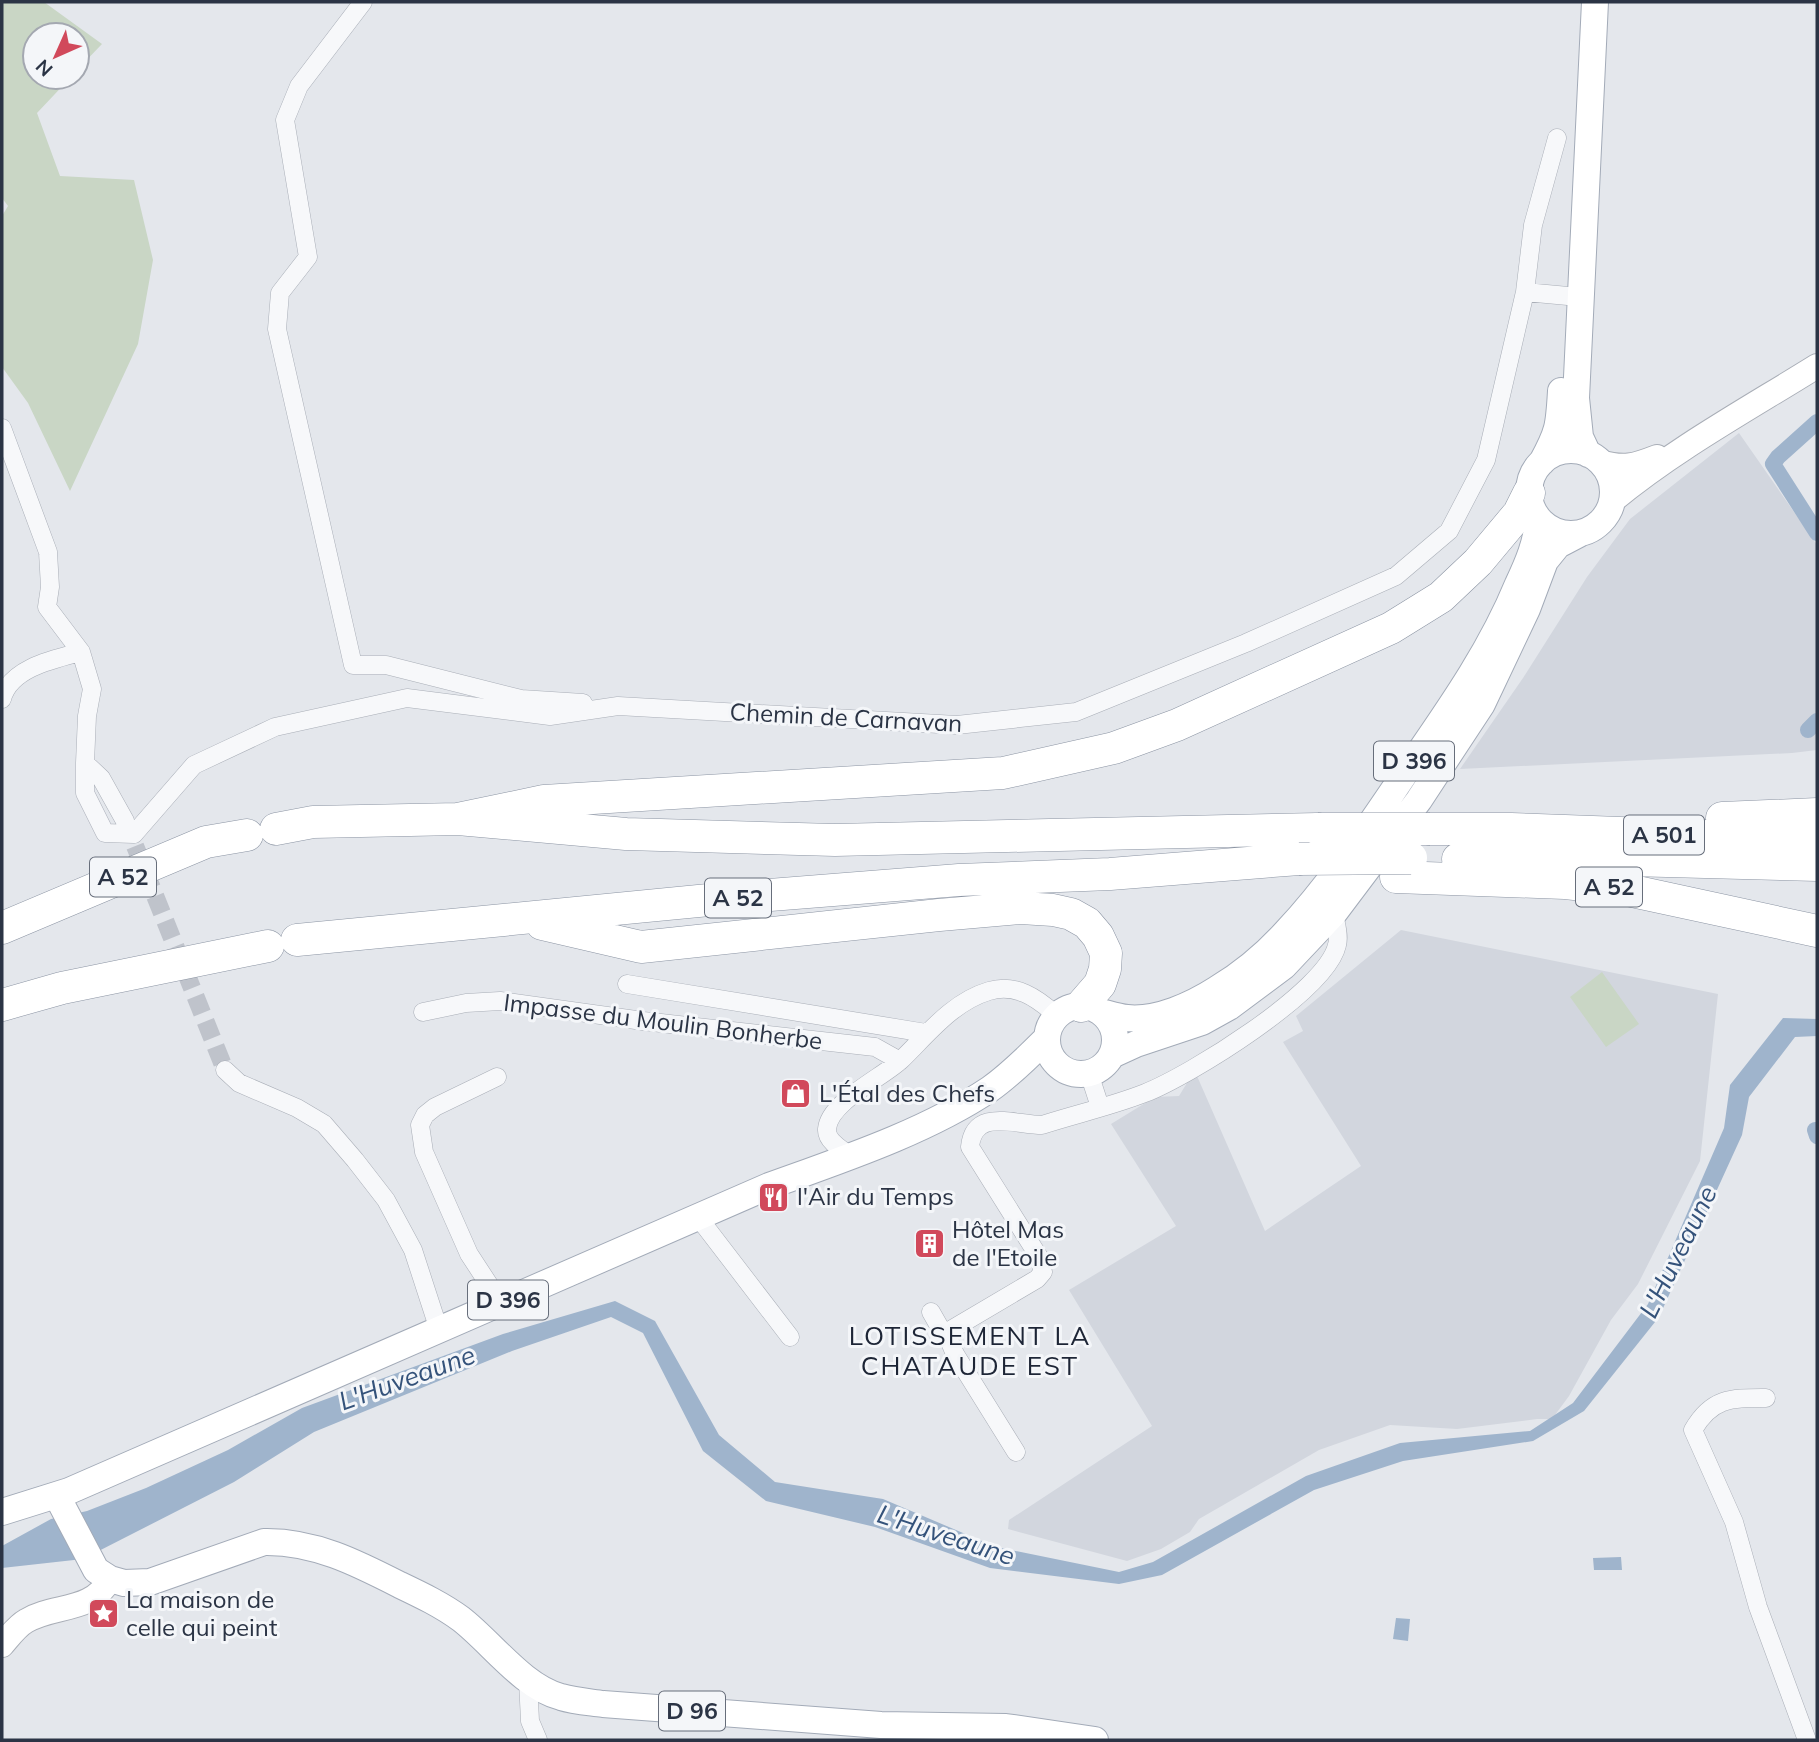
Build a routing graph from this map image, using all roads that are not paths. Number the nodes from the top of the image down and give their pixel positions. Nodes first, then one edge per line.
1 (363, 2) edge
2 (1595, 2) edge
3 (1557, 138) dead end
4 (1589, 149) junction
5 (1525, 292) junction
6 (1569, 296) junction
7 (1817, 366) edge
8 (2, 428) edge
9 (1696, 440) junction
10 (1594, 458) junction
11 (1542, 461) junction
12 (1612, 501) junction
13 (1533, 506) junction
14 (1579, 534) junction
15 (81, 653) junction
16 (2, 699) edge
17 (618, 705) junction
18 (85, 763) junction
19 (1817, 814) edge
20 (458, 819) junction
21 (125, 821) tunnel mouth
22 (1511, 829) junction
23 (1817, 840) edge
24 (1817, 865) edge
25 (1403, 868) junction
26 (1110, 874) joint
27 (1334, 913) junction
28 (517, 918) junction
29 (2, 928) edge
30 (1817, 931) edge
31 (627, 984) dead end
32 (2, 1006) edge
33 (423, 1012) dead end
34 (1071, 1018) junction
35 (926, 1033) junction
36 (1112, 1055) junction
37 (900, 1061) junction
38 (1060, 1069) junction
39 (225, 1070) tunnel mouth
40 (1089, 1073) junction
41 (497, 1077) dead end
42 (991, 1088) junction
43 (1100, 1107) junction
44 (843, 1159) junction
45 (698, 1217) junction
46 (501, 1303) junction
47 (931, 1312) dead end
48 (439, 1330) junction
49 (947, 1335) junction
50 (790, 1338) dead end
51 (1766, 1398) dead end
52 (1016, 1452) dead end
53 (61, 1502) junction
54 (2, 1512) edge
55 (103, 1574) junction
56 (2, 1645) edge
57 (528, 1680) junction
58 (534, 1733) edge
59 (1095, 1740) edge
60 (1807, 1740) edge

1 - 17 street
2 - 4 main road
3 - 5 street, Chemin de Carnavan
4 - 6 main road
4 - 10 main road
5 - 6 street
5 - 17 street, Chemin de Carnavan
6 - 11 main road
7 - 9 main road
8 - 15 street
9 - 10 main road
9 - 12 main road
10 - 11 main road
10 - 12 main road
11 - 13 main road
12 - 14 main road
13 - 14 main road
13 - 20 highway
13 - 34 main road, D 396
14 - 27 main road, D 396
15 - 16 street
15 - 18 street
17 - 18 street, Chemin de Carnavan
18 - 21 street
19 - 22 highway, A 52
20 - 22 highway, A 52, bridge
20 - 29 highway, A 52
22 - 23 highway, A 501
24 - 25 highway, A 501
25 - 26 highway, A 501, bridge
25 - 30 highway, A 52
26 - 28 highway, A 52
27 - 36 main road, D 396
27 - 43 street
28 - 32 highway, A 52
28 - 34 highway
31 - 35 street
33 - 37 street, Impasse du Moulin Bonherbe
34 - 35 street
34 - 36 main road
34 - 38 main road
34 - 42 main road, D 396
35 - 37 street
36 - 40 main road
37 - 44 street
38 - 40 main road
38 - 42 main road, D 396
39 - 48 street
40 - 43 street
41 - 46 street
42 - 44 main road, D 396
43 - 49 street
44 - 45 main road, D 396
45 - 46 main road, D 396
45 - 50 street
46 - 48 main road, D 396
47 - 49 street
48 - 53 main road, D 396
49 - 52 street
51 - 60 street
53 - 54 main road
53 - 55 main road
55 - 56 main road
55 - 57 main road, D 96
57 - 58 street
57 - 59 main road, D 96

